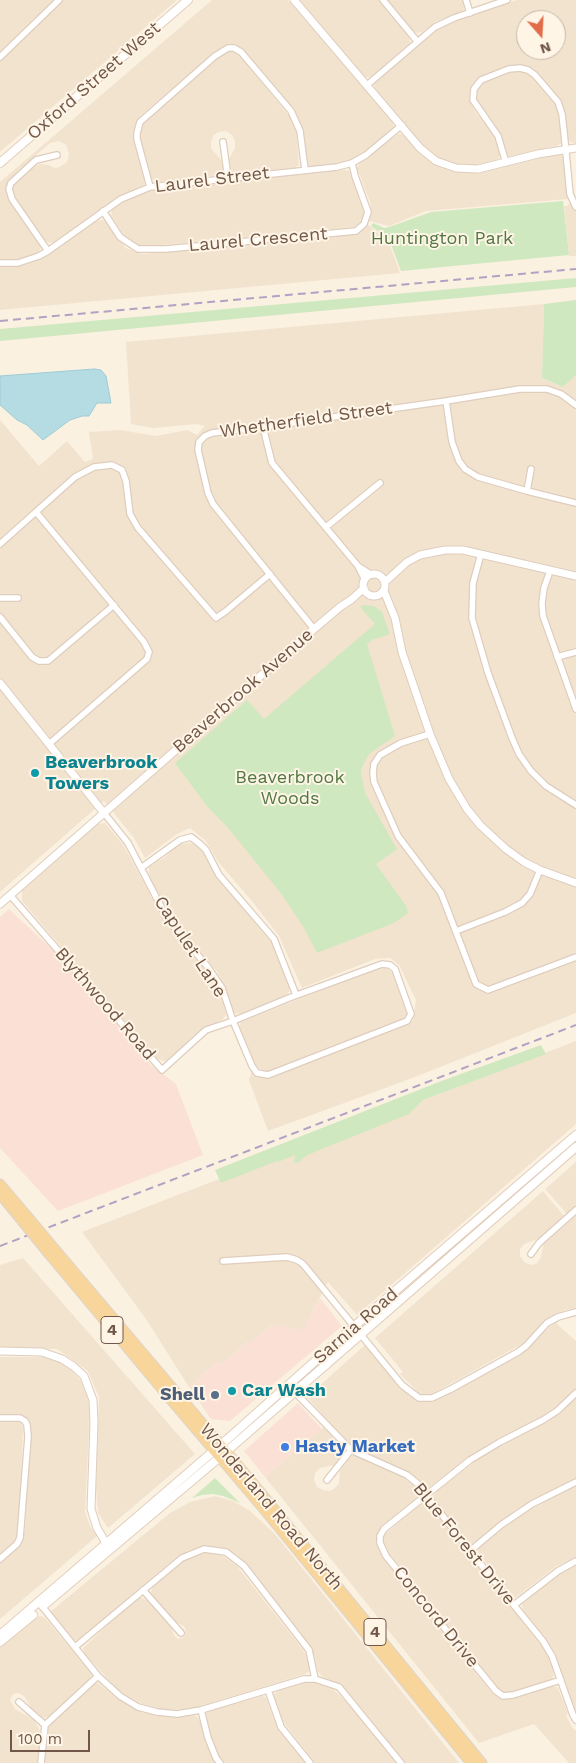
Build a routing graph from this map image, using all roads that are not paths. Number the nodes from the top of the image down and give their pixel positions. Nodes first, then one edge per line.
1 (59, 0) edge
2 (188, 0) edge
3 (294, 0) edge
4 (383, 0) edge
5 (466, 0) edge
6 (507, 0) edge
7 (470, 13) junction
8 (417, 41) junction
9 (0, 57) edge
10 (367, 85) junction
11 (402, 126) junction
12 (223, 142) dead end
13 (576, 148) edge
14 (566, 149) junction
15 (57, 155) dead end
16 (0, 163) edge
17 (352, 163) junction
18 (506, 163) junction
19 (305, 170) junction
20 (228, 178) junction
21 (150, 187) junction
22 (576, 207) edge
23 (103, 211) junction
24 (48, 251) junction
25 (0, 264) edge
26 (446, 401) junction
27 (576, 405) edge
28 (263, 427) junction
29 (531, 469) dead end
30 (380, 483) dead end
31 (526, 491) junction
32 (576, 503) edge
33 (36, 512) junction
34 (326, 527) junction
35 (0, 544) edge
36 (480, 554) junction
37 (358, 566) junction
38 (550, 571) junction
39 (270, 574) junction
40 (372, 575) junction
41 (576, 576) edge
42 (383, 579) junction
43 (364, 584) junction
44 (384, 591) junction
45 (372, 596) junction
46 (0, 598) edge
47 (18, 598) dead end
48 (352, 599) junction
49 (114, 605) junction
50 (392, 611) junction
51 (0, 617) edge
52 (314, 629) junction
53 (576, 652) edge
54 (557, 657) junction
55 (0, 683) edge
56 (576, 709) edge
57 (430, 734) junction
58 (49, 744) junction
59 (576, 805) edge
60 (104, 813) junction
61 (141, 868) junction
62 (540, 870) junction
63 (576, 883) edge
64 (10, 895) junction
65 (0, 904) edge
66 (456, 931) junction
67 (576, 957) edge
68 (296, 995) junction
69 (233, 1021) junction
70 (576, 1135) edge
71 (576, 1147) edge
72 (0, 1184) edge
73 (0, 1194) edge
74 (576, 1210) edge
75 (25, 1219) junction
76 (531, 1254) dead end
77 (223, 1261) dead end
78 (576, 1312) edge
79 (355, 1326) junction
80 (361, 1334) junction
81 (0, 1351) edge
82 (288, 1385) junction
83 (295, 1391) junction
84 (576, 1394) edge
85 (0, 1418) edge
86 (351, 1450) junction
87 (220, 1451) junction
88 (327, 1480) dead end
89 (576, 1482) edge
90 (428, 1495) junction
91 (106, 1543) junction
92 (470, 1551) junction
93 (0, 1559) edge
94 (576, 1561) edge
95 (143, 1590) junction
96 (41, 1605) junction
97 (514, 1605) junction
98 (182, 1633) dead end
99 (0, 1635) edge
100 (0, 1642) edge
101 (75, 1647) junction
102 (98, 1676) junction
103 (315, 1679) junction
104 (561, 1680) junction
105 (268, 1690) junction
106 (19, 1702) dead end
107 (201, 1710) junction
108 (576, 1720) edge
109 (45, 1725) junction
110 (41, 1763) edge
111 (220, 1763) edge
112 (310, 1763) edge
113 (401, 1763) edge
114 (471, 1763) edge
115 (482, 1763) edge

1 - 9 street
2 - 16 main road, Oxford Street West
3 - 10 street
4 - 8 street
5 - 7 street
6 - 7 street
7 - 8 street
8 - 10 street
10 - 11 street
11 - 17 street, Laurel Street
11 - 18 street
12 - 20 street
13 - 14 street
14 - 18 street
14 - 18 street
14 - 22 street
15 - 24 street
17 - 19 street, Laurel Street
17 - 23 street, Laurel Crescent
19 - 20 street, Laurel Street
19 - 21 street
20 - 21 street, Laurel Street
21 - 23 street, Laurel Street
23 - 24 street, Laurel Street
24 - 25 street, Laurel Street
26 - 27 street, Whetherfield Street
26 - 28 street, Whetherfield Street
26 - 31 street
28 - 34 street
28 - 39 street, Whetherfield Street
29 - 31 street
30 - 34 street
31 - 32 street
33 - 35 street
33 - 39 street
33 - 49 street
34 - 37 street
36 - 38 street
36 - 42 street
36 - 59 street
37 - 40 street
37 - 43 street
38 - 41 street
38 - 54 street
39 - 52 street, Whetherfield Street
40 - 42 street
40 - 43 street
42 - 44 street
43 - 45 street
43 - 48 street, Beaverbrook Avenue
44 - 45 street
44 - 50 street
45 - 48 street, Beaverbrook Avenue
45 - 50 street
46 - 47 street
48 - 52 street, Beaverbrook Avenue
49 - 51 street
49 - 58 street
50 - 57 street
52 - 60 street, Beaverbrook Avenue
53 - 54 street
54 - 56 street
55 - 58 street, Capulet Lane
57 - 62 street
57 - 66 street
58 - 60 street, Capulet Lane
60 - 61 street, Capulet Lane
60 - 64 street, Beaverbrook Avenue
61 - 68 street
61 - 69 street, Capulet Lane
62 - 63 street
62 - 66 street
64 - 65 street, Beaverbrook Avenue
64 - 69 street, Blythwood Road
66 - 67 street
68 - 69 street, Blythwood Road
68 - 69 street, Blythwood Road
70 - 79 main road, Sarnia Road
71 - 80 main road, Sarnia Road
72 - 75 main road, Wonderland Road North / 4
73 - 75 main road, Wonderland Road North / 4
74 - 76 street
75 - 87 main road, Wonderland Road North / 4, bridge
77 - 79 street
78 - 80 street
79 - 80 street
79 - 82 main road, Sarnia Road
80 - 83 main road, Sarnia Road
81 - 91 street
82 - 83 street, Blue Forest Drive
82 - 87 main road, Sarnia Road
83 - 86 street, Blue Forest Drive
83 - 87 main road, Sarnia Road
84 - 90 street
85 - 93 street
86 - 88 street
86 - 90 street, Blue Forest Drive
87 - 91 main road, Sarnia Road
87 - 96 main road, Sarnia Road
87 - 114 main road, Wonderland Road North / 4
87 - 115 main road, Wonderland Road North / 4
89 - 92 street
90 - 92 street, Blue Forest Drive
90 - 104 street, Concord Drive
91 - 96 main road, Sarnia Road
92 - 97 street, Blue Forest Drive
94 - 97 street
95 - 98 street
95 - 101 street
95 - 103 street
96 - 99 main road, Sarnia Road
96 - 100 main road, Sarnia Road
96 - 101 street
97 - 104 street, Blue Forest Drive
101 - 102 street
102 - 107 street
102 - 109 street
103 - 105 street
103 - 113 street
104 - 108 street, Blue Forest Drive
105 - 107 street
105 - 112 street
106 - 109 street
107 - 111 street
109 - 110 street

